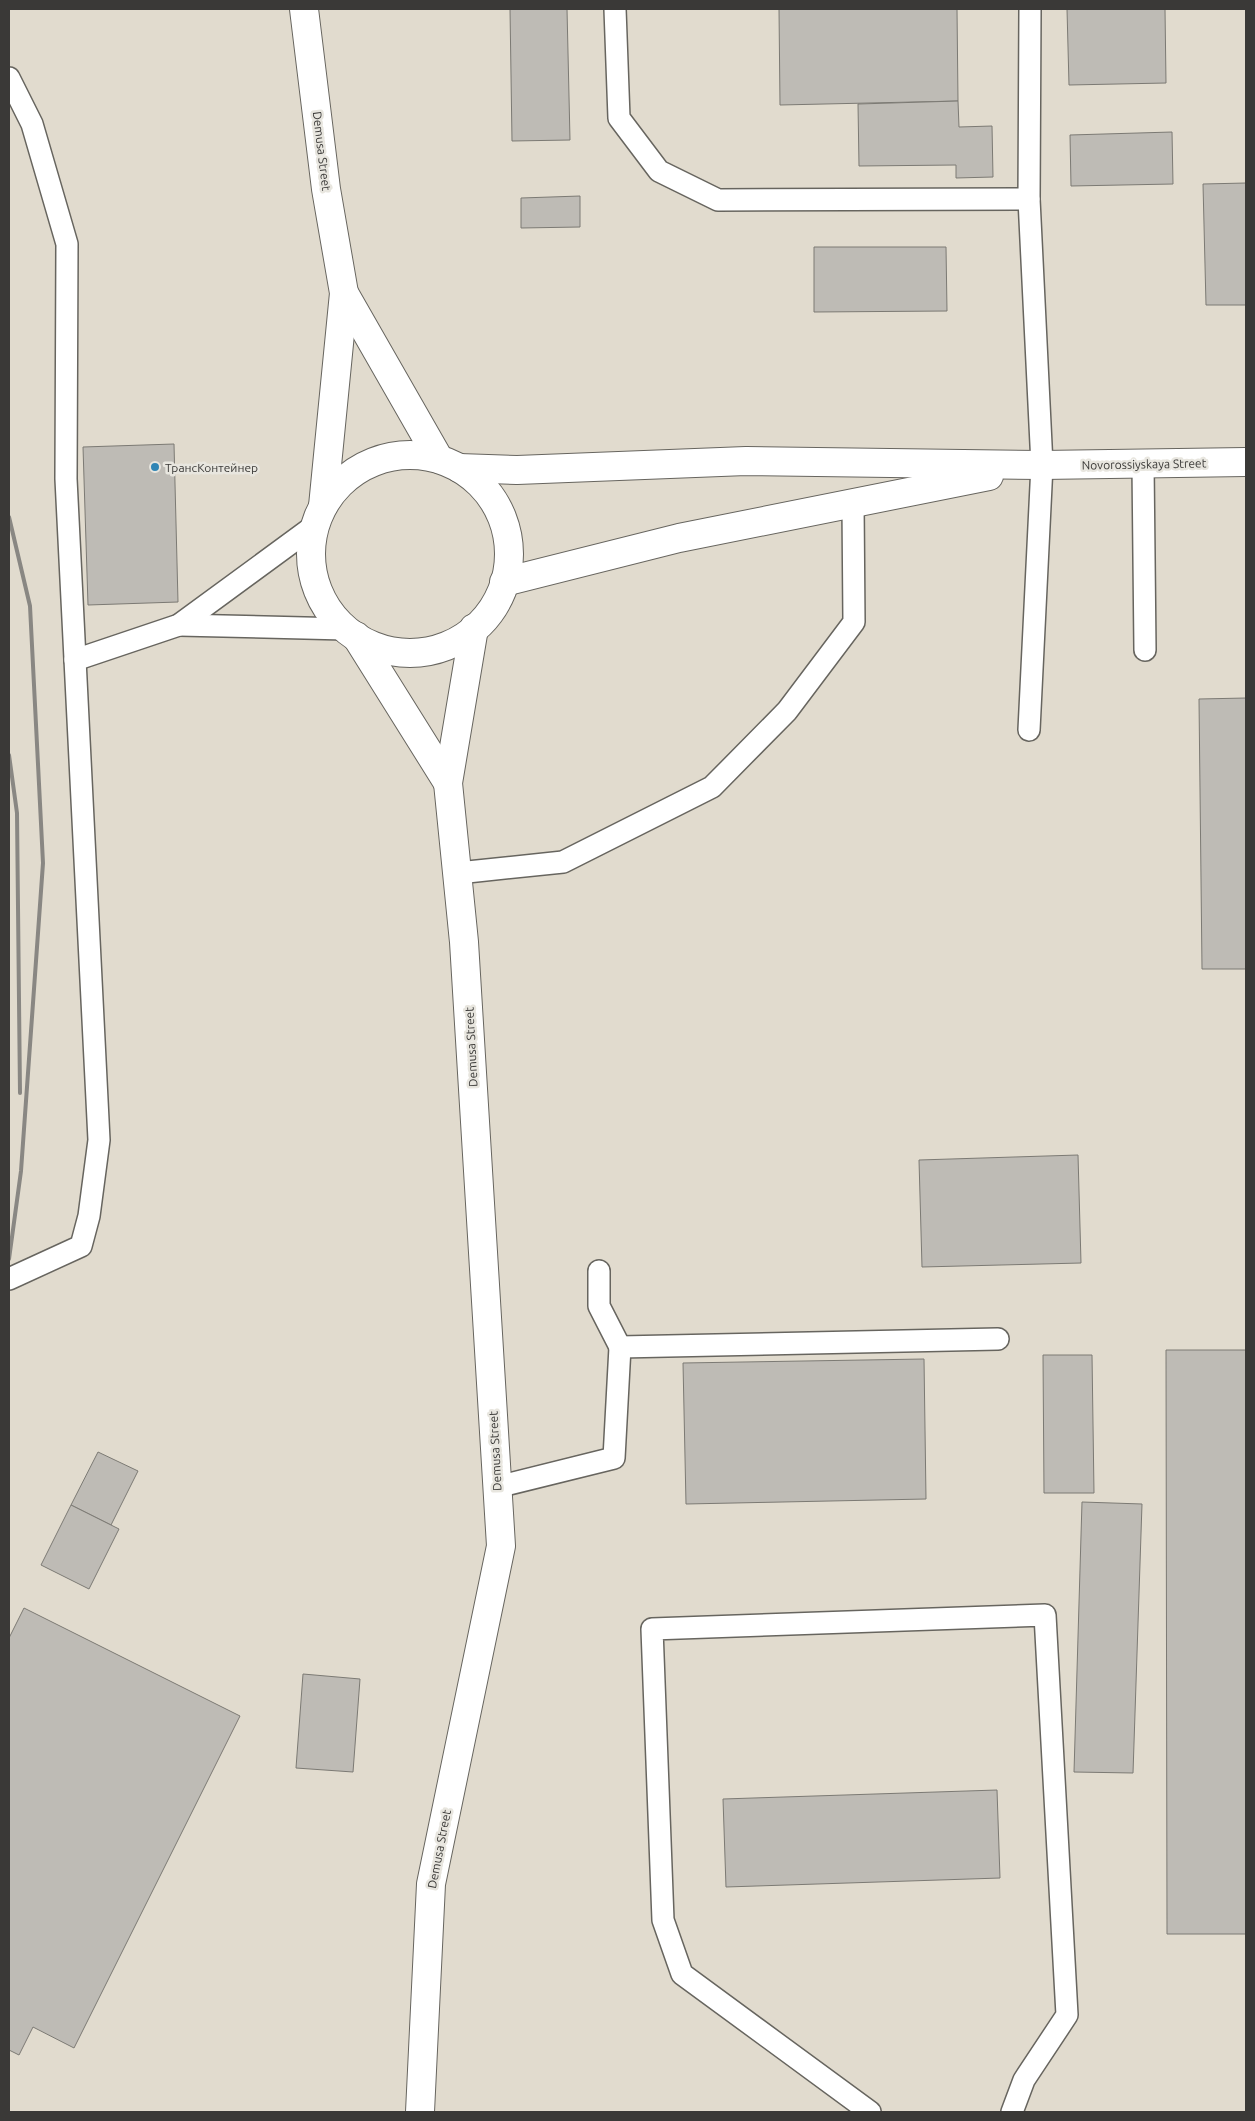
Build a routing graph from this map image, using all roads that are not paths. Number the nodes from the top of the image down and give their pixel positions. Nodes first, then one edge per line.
1 (304, 9) edge
2 (615, 9) edge
3 (1030, 9) edge
4 (9, 78) edge
5 (1029, 199) junction
6 (344, 292) junction
7 (1246, 462) edge
8 (449, 464) junction
9 (1142, 464) junction
10 (1042, 466) junction
11 (853, 504) junction
12 (319, 516) junction
13 (504, 582) junction
14 (179, 625) junction
15 (474, 628) junction
16 (350, 632) junction
17 (1145, 650) dead end
18 (75, 660) junction
19 (1029, 730) dead end
20 (448, 784) junction
21 (458, 873) junction
22 (599, 1271) dead end
23 (9, 1280) edge
24 (998, 1340) dead end
25 (620, 1347) junction
26 (497, 1487) junction
27 (420, 2112) edge
28 (870, 2112) edge
29 (1012, 2112) edge

1 - 6 street, Demusa Street
2 - 5 lane
3 - 5 lane
4 - 18 lane
5 - 10 lane
6 - 8 street
6 - 12 street
7 - 9 street, Novorossiyskaya Street
8 - 10 street
8 - 12 street
8 - 13 street
9 - 10 street, Novorossiyskaya Street
9 - 17 lane
10 - 11 street
10 - 19 lane
11 - 13 street
11 - 21 lane
12 - 14 lane
12 - 16 street
13 - 15 street
14 - 16 lane
14 - 18 lane
15 - 16 street
15 - 20 street
16 - 20 street
18 - 23 lane
20 - 21 street, Demusa Street
21 - 26 street, Demusa Street
22 - 25 lane
24 - 25 lane
25 - 26 lane
26 - 27 street, Demusa Street
28 - 29 lane

